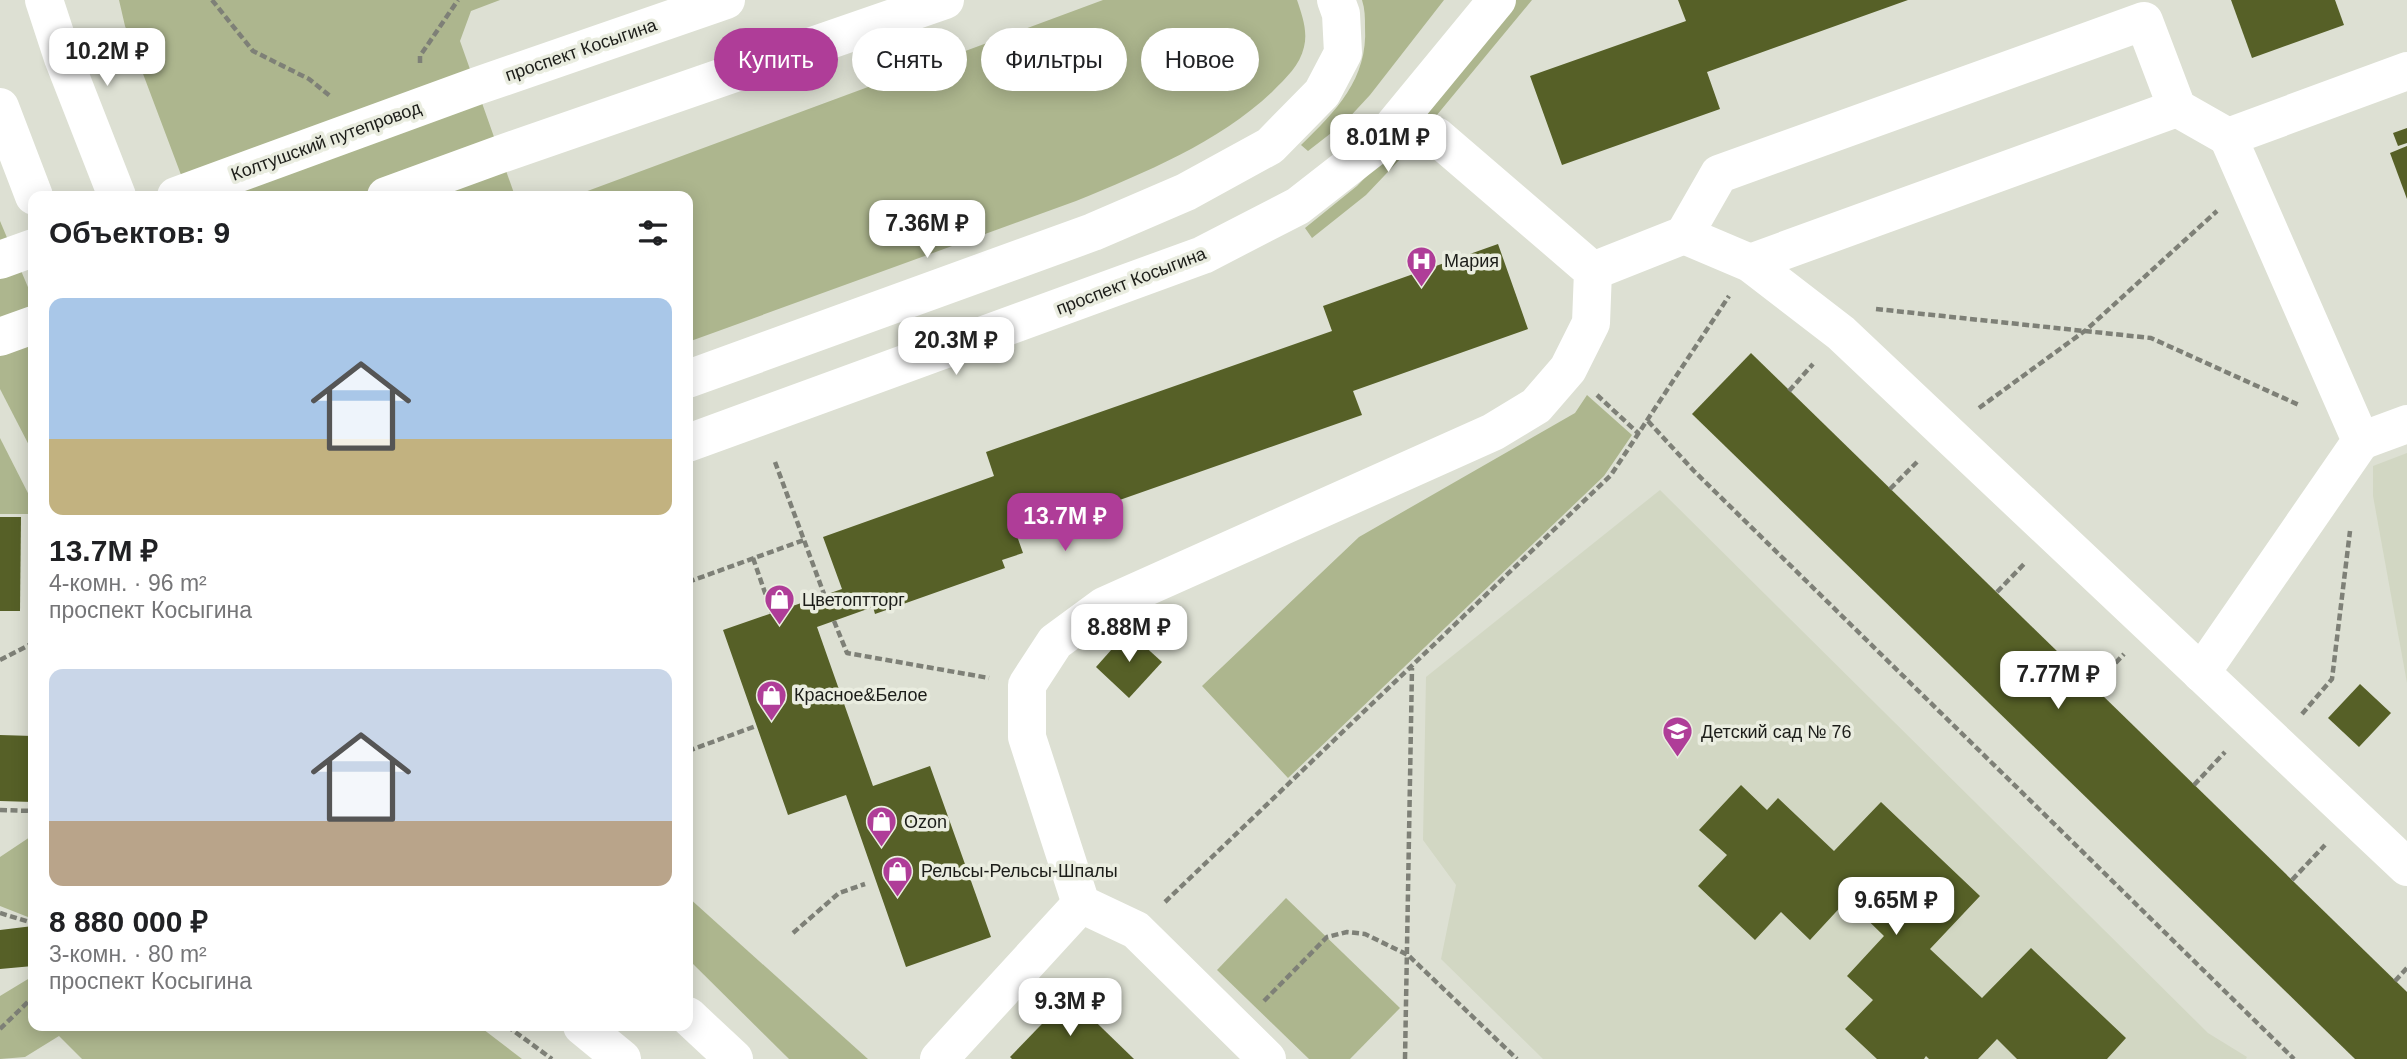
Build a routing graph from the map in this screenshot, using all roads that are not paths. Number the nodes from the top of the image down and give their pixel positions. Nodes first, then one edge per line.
1 (44, 0) edge
2 (726, 0) edge
3 (945, 0) edge
4 (1336, 0) edge
5 (1497, 0) edge
6 (2407, 71) edge
7 (477, 86) joint
8 (0, 107) edge
9 (2177, 108) junction
10 (1436, 136) dead end
11 (2228, 138) junction
12 (32, 191) edge
13 (115, 191) edge
14 (190, 191) edge
15 (400, 191) edge
16 (1684, 235) junction
17 (28, 250) edge
18 (0, 260) edge
19 (1750, 263) junction
20 (1593, 271) junction
21 (28, 328) edge
22 (0, 337) edge
23 (693, 377) edge
24 (2407, 424) edge
25 (693, 441) edge
26 (2361, 441) junction
27 (2201, 673) junction
28 (2407, 867) edge
29 (1082, 904) junction
30 (693, 1021) edge
31 (734, 1059) edge
32 (939, 1059) edge
33 (1268, 1059) edge

1 - 13 main road
2 - 7 main road, проспект Косыгина
3 - 15 main road
4 - 23 main road
5 - 25 main road, проспект Косыгина
6 - 11 main road
7 - 14 main road, Колтушский путепровод
8 - 12 main road
9 - 11 main road
9 - 16 main road
9 - 19 main road
10 - 20 main road
11 - 26 main road
16 - 19 main road
16 - 20 main road
17 - 18 main road
19 - 27 main road
20 - 29 main road
21 - 22 main road
24 - 26 main road
26 - 27 main road
27 - 28 main road
29 - 32 main road
29 - 33 main road
30 - 31 main road

